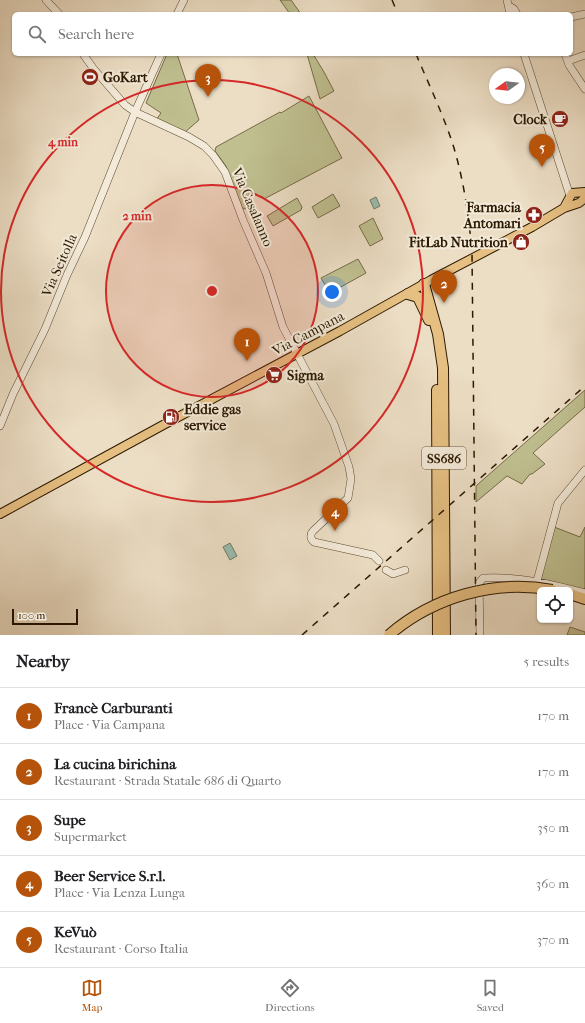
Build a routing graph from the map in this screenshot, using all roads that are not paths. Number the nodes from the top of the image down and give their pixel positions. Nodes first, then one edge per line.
1 (46, 0) edge
2 (184, 0) edge
3 (508, 3) edge
4 (57, 12) edge
5 (178, 12) edge
6 (516, 12) edge
7 (585, 14) edge
8 (573, 17) edge
9 (585, 55) edge
10 (84, 56) edge
11 (160, 56) edge
12 (525, 56) edge
13 (566, 58) edge
14 (585, 89) edge
15 (135, 112) junction
16 (577, 197) edge
17 (420, 289) junction
18 (408, 294) joint
19 (297, 354) junction
20 (0, 426) edge
21 (585, 470) edge
22 (0, 514) edge
23 (379, 561) dead end
24 (386, 570) dead end
25 (405, 570) dead end
26 (537, 581) junction
27 (537, 588) edge
28 (585, 593) edge
29 (573, 595) edge
30 (585, 599) edge
31 (389, 635) edge
32 (440, 635) edge
33 (480, 635) edge

1 - 4 street
2 - 5 street
3 - 6 street
7 - 8 street
9 - 13 street
10 - 15 street, Via Casalanno
11 - 15 street, Via Seitolla
12 - 16 street
13 - 14 street
15 - 19 street, Via Casalanno
15 - 20 street, Via Seitolla
16 - 17 main road
17 - 18 highway
17 - 32 highway, SS686
18 - 19 main road, Via Campana
19 - 22 main road, Via Campana
19 - 23 street, Via Casalanno
21 - 26 street
24 - 25 street
26 - 28 street
26 - 33 street
27 - 31 highway, bridge
29 - 30 highway

